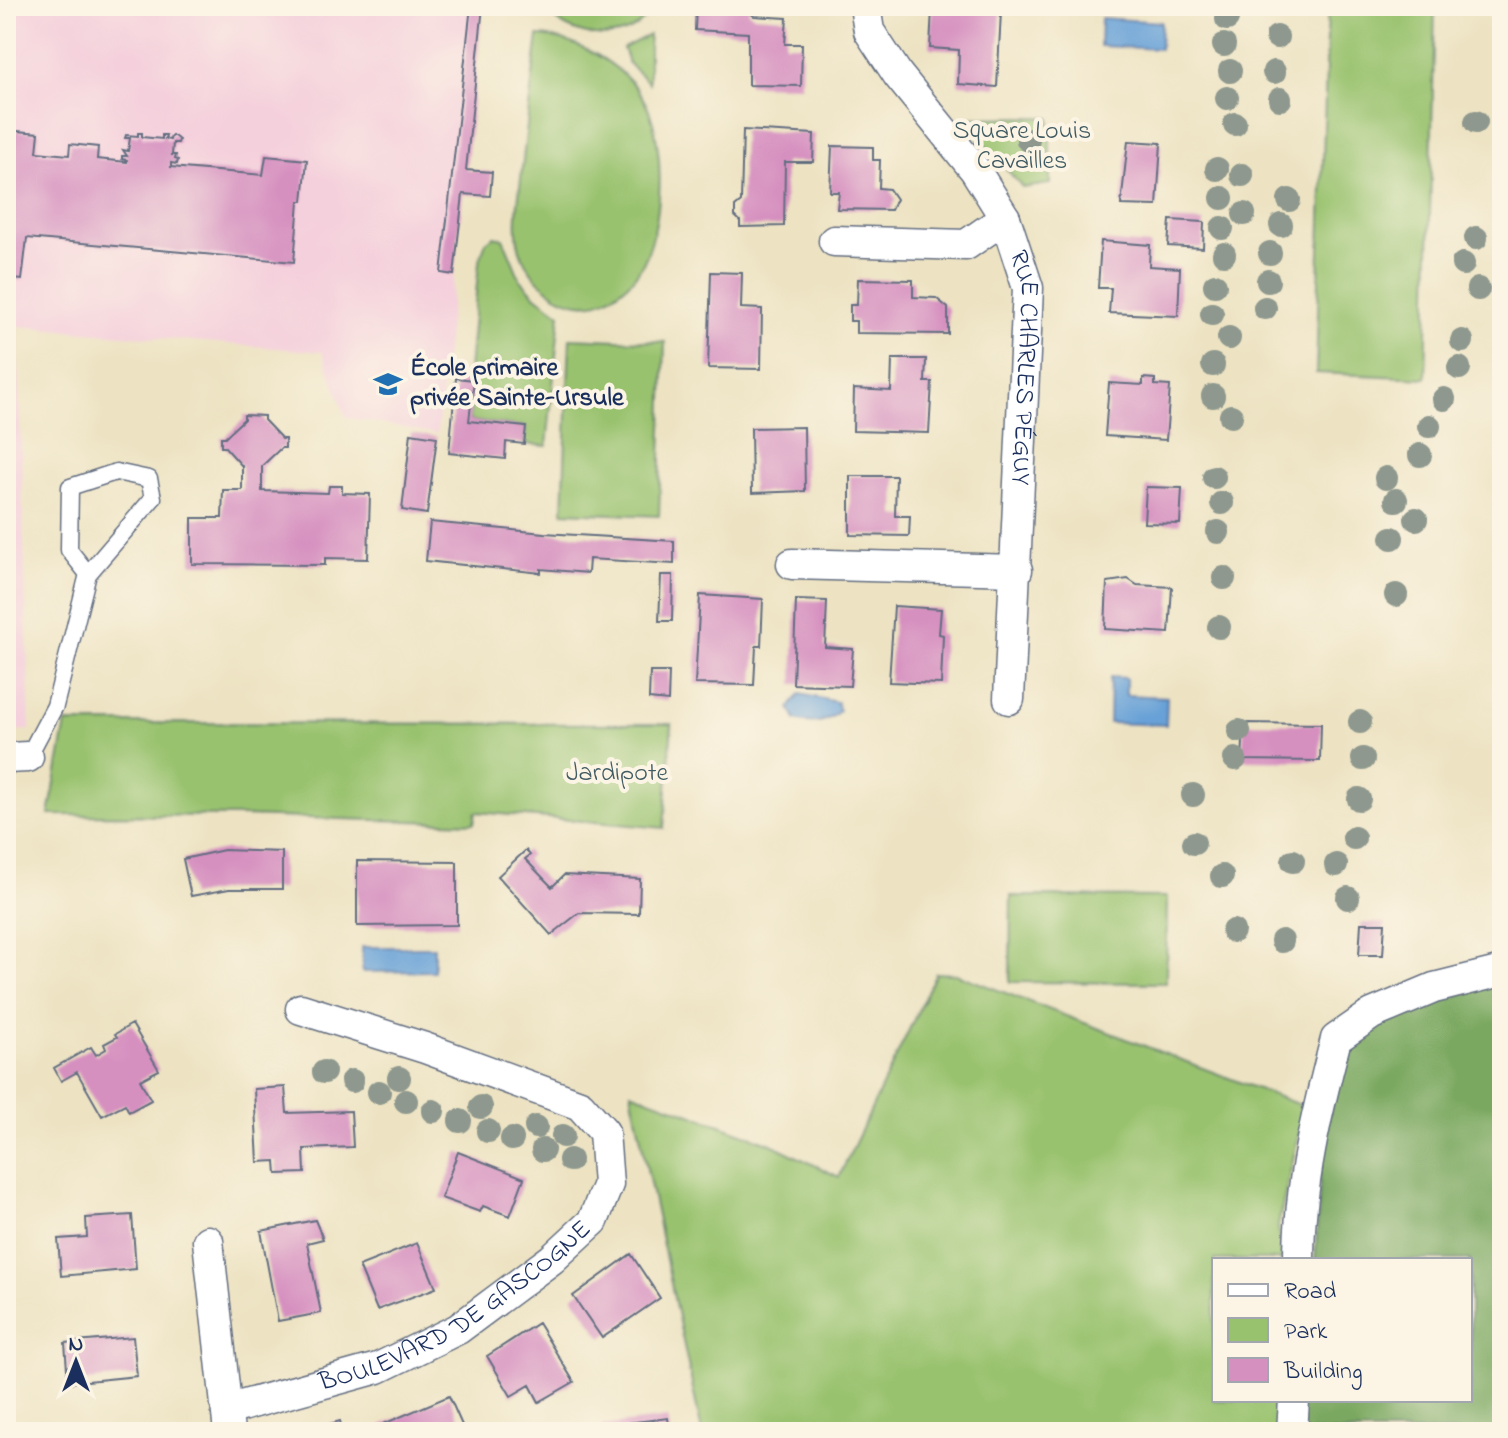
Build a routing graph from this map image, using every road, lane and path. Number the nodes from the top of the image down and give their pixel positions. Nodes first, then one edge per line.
1 (865, 6) edge
2 (1005, 218) junction
3 (834, 241) dead end
4 (792, 564) dead end
5 (1017, 570) junction
6 (88, 574) junction
7 (1009, 699) dead end
8 (17, 758) edge
9 (1502, 971) edge
10 (301, 1009) dead end
11 (208, 1241) dead end
12 (1299, 1258) edge
13 (1294, 1402) edge
14 (228, 1421) edge
15 (1292, 1432) edge

1 - 2 street, RUE CHARLES PÉGUY
2 - 3 street, RUE CHARLES PÉGUY
2 - 5 street, RUE CHARLES PÉGUY
4 - 5 street
5 - 7 street, RUE CHARLES PÉGUY
6 - 6 lane
6 - 8 lane
9 - 12 street
10 - 14 street, BOULEVARD DE GASCOGNE
11 - 14 street
13 - 15 street

